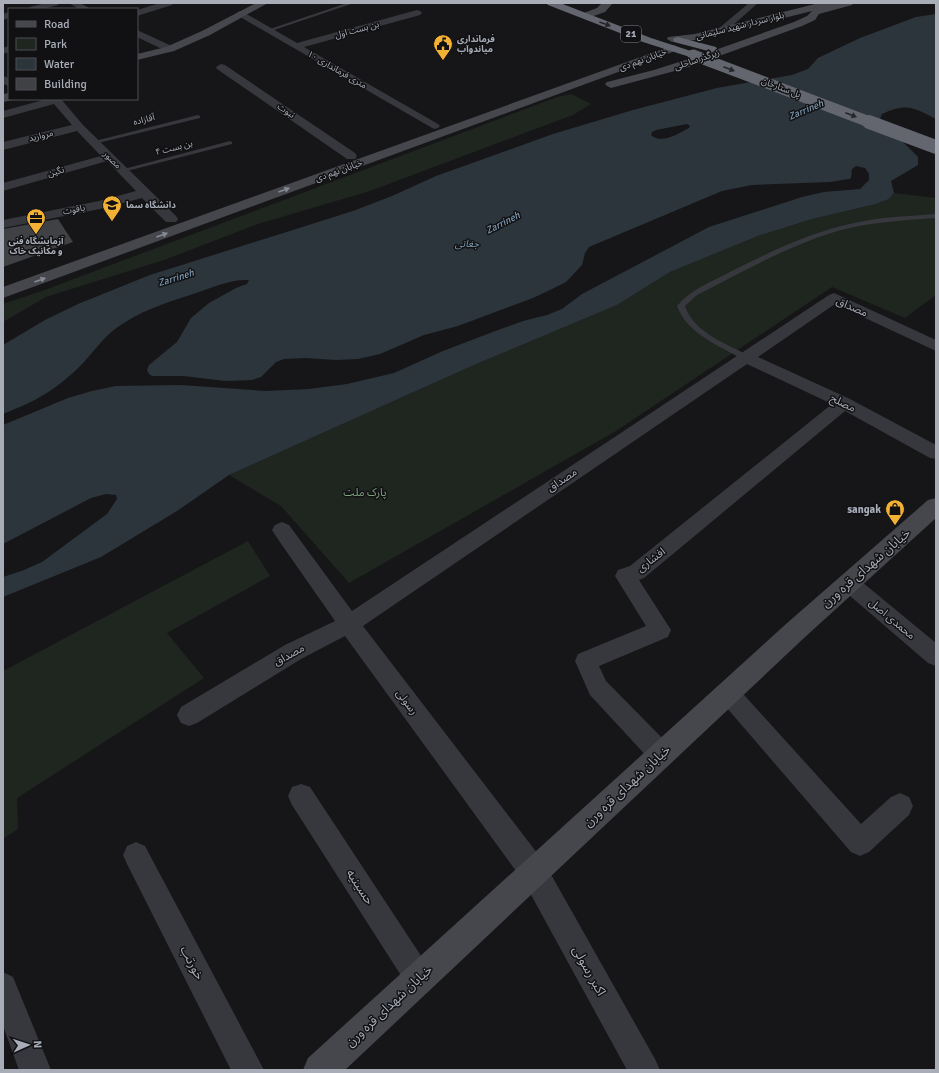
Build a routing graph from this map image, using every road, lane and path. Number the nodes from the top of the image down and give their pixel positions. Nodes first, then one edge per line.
1 (55, 3) edge
2 (73, 3) edge
3 (169, 3) edge
4 (263, 3) edge
5 (352, 3) edge
6 (550, 3) edge
7 (754, 3) edge
8 (831, 3) edge
9 (849, 3) edge
10 (585, 4) edge
11 (605, 6) edge
12 (37, 8) edge
13 (84, 8) edge
14 (569, 10) junction
15 (816, 12) junction
16 (138, 13) edge
17 (240, 14) junction
18 (417, 14) dead end
19 (585, 16) junction
20 (751, 26) junction
21 (725, 27) junction
22 (268, 30) junction
23 (138, 33) edge
24 (647, 40) junction
25 (673, 43) junction
26 (296, 46) junction
27 (170, 49) junction
28 (696, 50) junction
29 (138, 57) edge
30 (742, 60) dead end
31 (221, 67) dead end
32 (566, 82) junction
33 (52, 100) edge
34 (56, 100) edge
35 (3, 115) edge
36 (198, 117) dead end
37 (434, 126) junction
38 (79, 127) junction
39 (94, 142) junction
40 (230, 143) dead end
41 (3, 146) edge
42 (936, 147) edge
43 (351, 156) junction
44 (109, 157) junction
45 (122, 170) junction
46 (3, 187) edge
47 (145, 192) junction
48 (936, 216) edge
49 (3, 224) edge
50 (176, 224) junction
51 (25, 271) dead end
52 (3, 293) edge
53 (936, 346) edge
54 (747, 358) junction
55 (844, 403) junction
56 (936, 453) edge
57 (936, 506) edge
58 (282, 530) dead end
59 (849, 583) junction
60 (349, 624) junction
61 (936, 656) edge
62 (728, 693) junction
63 (189, 715) dead end
64 (661, 754) junction
65 (301, 796) dead end
66 (900, 806) dead end
67 (136, 855) dead end
68 (534, 872) junction
69 (420, 978) junction
70 (3, 987) edge
71 (35, 1070) edge
72 (248, 1070) edge
73 (320, 1070) edge
74 (644, 1070) edge

1 - 12 street
2 - 13 street
3 - 16 street
4 - 17 main road
5 - 22 lane
6 - 14 highway, 21
7 - 21 street
8 - 20 main road, بلوار سردار شهید سلیمانی
9 - 15 main road, بلوار سردار شهید سلیمانی
10 - 11 highway, 21
10 - 14 main road
11 - 19 main road
11 - 25 highway, 21
14 - 19 highway, 21
15 - 20 main road, بلوار سردار شهید سلیمانی
15 - 32 main road, زیرگذر ساحلی
17 - 22 street, ۱۰ متری فرمانداری
17 - 27 main road
18 - 26 street, بن بست اول
19 -> 24 highway, 21
20 - 21 main road, بلوار سردار شهید سلیمانی
20 - 28 main road, بلوار سردار شهید سلیمانی
21 - 25 main road, بلوار سردار شهید سلیمانی
22 - 26 street, ۱۰ متری فرمانداری
23 - 27 street
24 - 25 highway, 21
24 - 32 main road, خیابان نهم دی
25 - 28 highway, 21
25 - 32 main road, خیابان نهم دی
26 - 37 street, ۱۰ متری فرمانداری
27 - 29 main road
28 - 30 highway, 21
28 -> 42 highway, پل ستارخان / 21, bridge
31 - 43 street, نبوت
32 - 37 main road, خیابان نهم دی
50 -> 32 main road, خیابان نهم دی
33 - 35 street
34 - 38 street, مصور
36 - 39 lane, آقازاده
37 - 43 main road, خیابان نهم دی
38 - 39 street, مصور
38 - 41 street, مروارید
39 - 44 street, مصور
40 - 45 lane, بن بست ۴
43 - 50 main road, خیابان نهم دی
44 - 45 street, مصور
44 - 46 street, نگین
45 - 47 street, مصور
47 - 49 street, یاقوت
47 - 50 street, مصور
48 - 54 lane
50 - 51 main road, خیابان نهم دی
52 -> 50 main road, خیابان نهم دی
53 - 54 street, مصداق
54 - 55 street, مصلح
54 - 60 street, مصداق
55 - 56 street, مصلح
55 - 64 street, افشاری
57 - 59 main road, خیابان شهدای قره ورن
58 - 60 street, رسولی
59 - 61 street, محمدی اصل
59 - 62 main road, خیابان شهدای قره ورن
60 - 63 street, مصداق
60 - 68 street, رسولی
62 - 64 main road, خیابان شهدای قره ورن
62 - 66 street
64 - 68 main road, خیابان شهدای قره ورن
65 - 69 street, حسینیه
67 - 72 street, خورتب
68 - 69 main road, خیابان شهدای قره ورن
68 - 74 street, اکبر رسولی
69 - 73 main road, خیابان شهدای قره ورن
70 - 71 street

